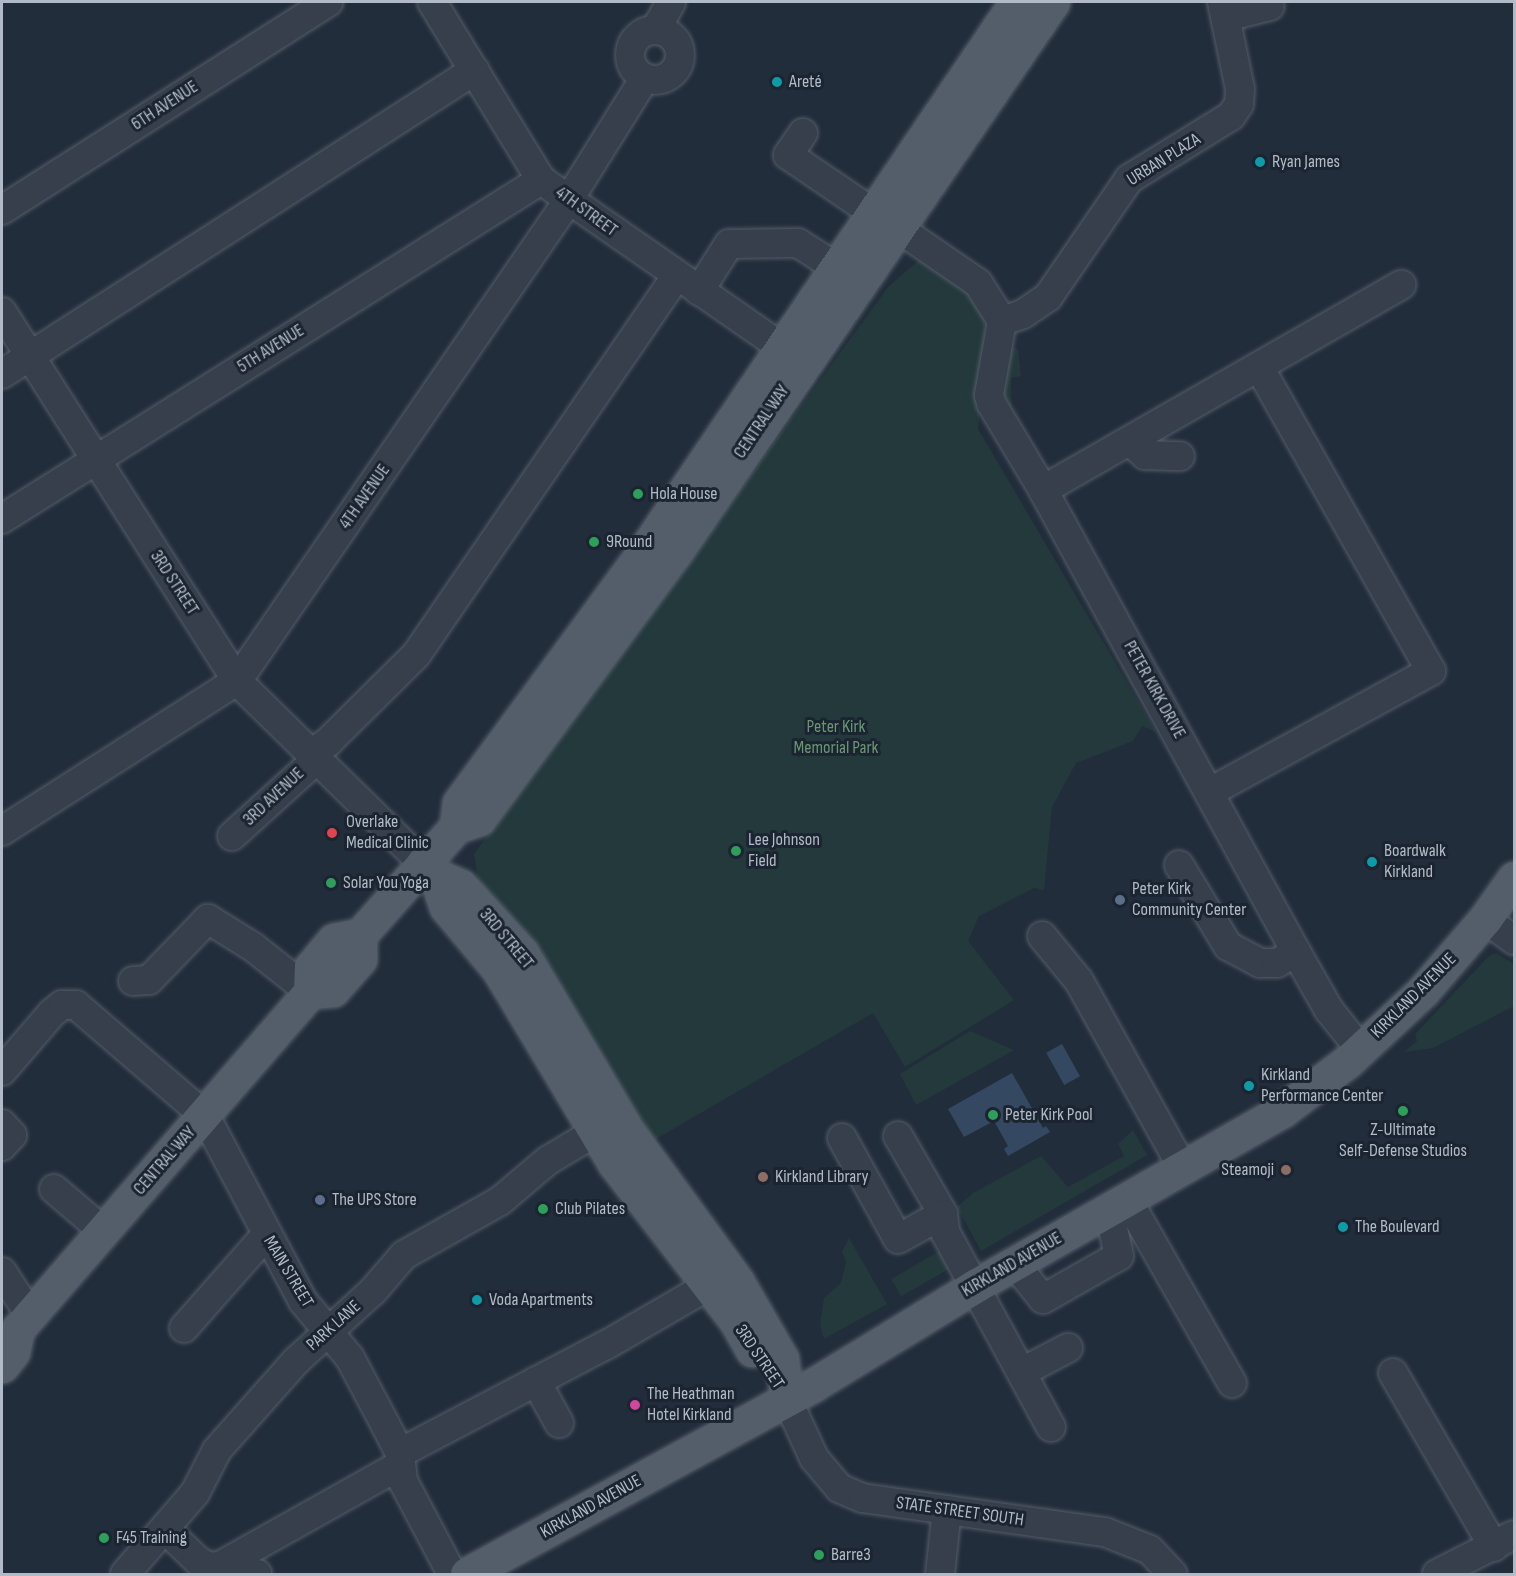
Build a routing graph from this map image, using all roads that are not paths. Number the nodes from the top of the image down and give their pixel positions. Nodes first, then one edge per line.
1 (328, 2) edge
2 (432, 2) edge
3 (1016, 2) edge
4 (1053, 2) edge
5 (1270, 6) dead end
6 (1224, 9) edge
7 (664, 18) edge
8 (475, 70) junction
9 (645, 78) junction
10 (803, 133) dead end
11 (541, 180) junction
12 (568, 201) junction
13 (2, 210) edge
14 (885, 220) junction
15 (834, 266) junction
16 (687, 284) junction
17 (1401, 285) dead end
18 (2, 312) edge
19 (1002, 321) junction
20 (792, 354) junction
21 (30, 357) junction
22 (1259, 367) junction
23 (2, 374) edge
24 (1131, 441) junction
25 (1180, 456) dead end
26 (94, 460) junction
27 (1043, 490) junction
28 (2, 519) edge
29 (237, 681) junction
30 (314, 756) junction
31 (1210, 792) junction
32 (2, 831) edge
33 (232, 836) dead end
34 (1179, 865) dead end
35 (429, 869) junction
36 (1515, 878) edge
37 (1485, 919) junction
38 (1042, 936) dead end
39 (1515, 940) edge
40 (1296, 952) junction
41 (134, 981) dead end
42 (310, 992) junction
43 (1360, 1050) junction
44 (2, 1071) edge
45 (205, 1116) junction
46 (2, 1124) edge
47 (594, 1133) junction
48 (898, 1136) dead end
49 (842, 1138) dead end
50 (2, 1146) edge
51 (1183, 1169) junction
52 (54, 1189) dead end
53 (1118, 1204) junction
54 (943, 1214) junction
55 (103, 1231) junction
56 (266, 1235) junction
57 (2, 1272) edge
58 (993, 1275) junction
59 (706, 1287) junction
60 (16, 1326) edge
61 (184, 1328) dead end
62 (328, 1333) junction
63 (1068, 1348) dead end
64 (2, 1366) edge
65 (1022, 1372) junction
66 (1393, 1373) dead end
67 (536, 1382) junction
68 (1232, 1383) dead end
69 (788, 1399) junction
70 (559, 1423) dead end
71 (1051, 1427) dead end
72 (400, 1459) junction
73 (946, 1510) junction
74 (165, 1529) junction
75 (1504, 1541) edge
76 (220, 1566) junction
77 (1455, 1570) edge
78 (125, 1575) edge
79 (257, 1575) edge
80 (452, 1575) edge
81 (467, 1575) edge
82 (940, 1575) edge
83 (1172, 1575) edge

1 - 13 street, 6TH AVENUE
2 - 8 street, 4TH STREET
3 - 14 main road, CENTRAL WAY
4 - 14 main road, CENTRAL WAY
5 - 6 street
6 - 19 street, URBAN PLAZA
7 - 9 street
7 - 9 street
8 - 11 street, 4TH STREET
8 - 21 street
9 - 12 street, 4TH AVENUE
10 - 14 street
11 - 12 street, 4TH STREET
11 - 26 street, 5TH AVENUE
12 - 16 street, 4TH STREET
12 - 29 street, 4TH AVENUE
14 - 15 main road, CENTRAL WAY
14 - 19 street
14 - 20 main road, CENTRAL WAY
15 - 16 street, 3RD AVENUE
15 - 20 main road, CENTRAL WAY
16 - 20 street, 4TH STREET
16 - 30 street, 3RD AVENUE
17 - 22 street
18 - 21 street, 3RD STREET
19 - 27 street, PETER KIRK DRIVE
20 - 35 main road, CENTRAL WAY
21 - 23 street
21 - 26 street, 3RD STREET
22 - 24 street
22 - 31 street
24 - 25 street
24 - 27 street
26 - 28 street, 5TH AVENUE
26 - 29 street, 3RD STREET
27 - 31 street, PETER KIRK DRIVE
29 - 30 street, 3RD STREET
29 - 32 street, 4TH AVENUE
30 - 33 street, 3RD AVENUE
30 - 35 street, 3RD STREET
31 - 40 street, PETER KIRK DRIVE
34 - 40 street
35 - 42 main road, CENTRAL WAY
35 - 47 main road, 3RD STREET
35 - 69 main road, 3RD STREET
36 - 37 main road, KIRKLAND AVENUE
37 - 39 street
37 - 43 main road, KIRKLAND AVENUE
38 - 51 street
40 - 43 street, PETER KIRK DRIVE
41 - 42 street
42 - 45 main road, CENTRAL WAY
43 - 51 main road, KIRKLAND AVENUE
44 - 45 street, MAIN STREET
45 - 55 main road, CENTRAL WAY
45 - 56 street, MAIN STREET
46 - 50 street
47 - 59 main road, 3RD STREET
47 - 62 street, PARK LANE
48 - 54 street
49 - 54 street
51 - 53 main road, KIRKLAND AVENUE
52 - 55 street
53 - 58 main road, KIRKLAND AVENUE
53 - 58 street
53 - 68 street
54 - 58 street
55 - 60 main road, CENTRAL WAY
56 - 61 street
56 - 62 street, MAIN STREET
57 - 60 street
58 - 65 street
58 - 69 main road, KIRKLAND AVENUE
59 - 67 street
59 - 69 main road, 3RD STREET
60 - 64 main road, CENTRAL WAY
62 - 72 street, MAIN STREET
62 - 74 street, PARK LANE
63 - 65 street
65 - 71 street
66 - 75 street
67 - 70 street
67 - 72 street
69 - 73 street, STATE STREET SOUTH
69 - 81 main road, KIRKLAND AVENUE
72 - 76 street
72 - 80 street, MAIN STREET
73 - 82 street
73 - 83 street, STATE STREET SOUTH
74 - 76 street
74 - 78 street, PARK LANE
75 - 77 street
76 - 79 street

